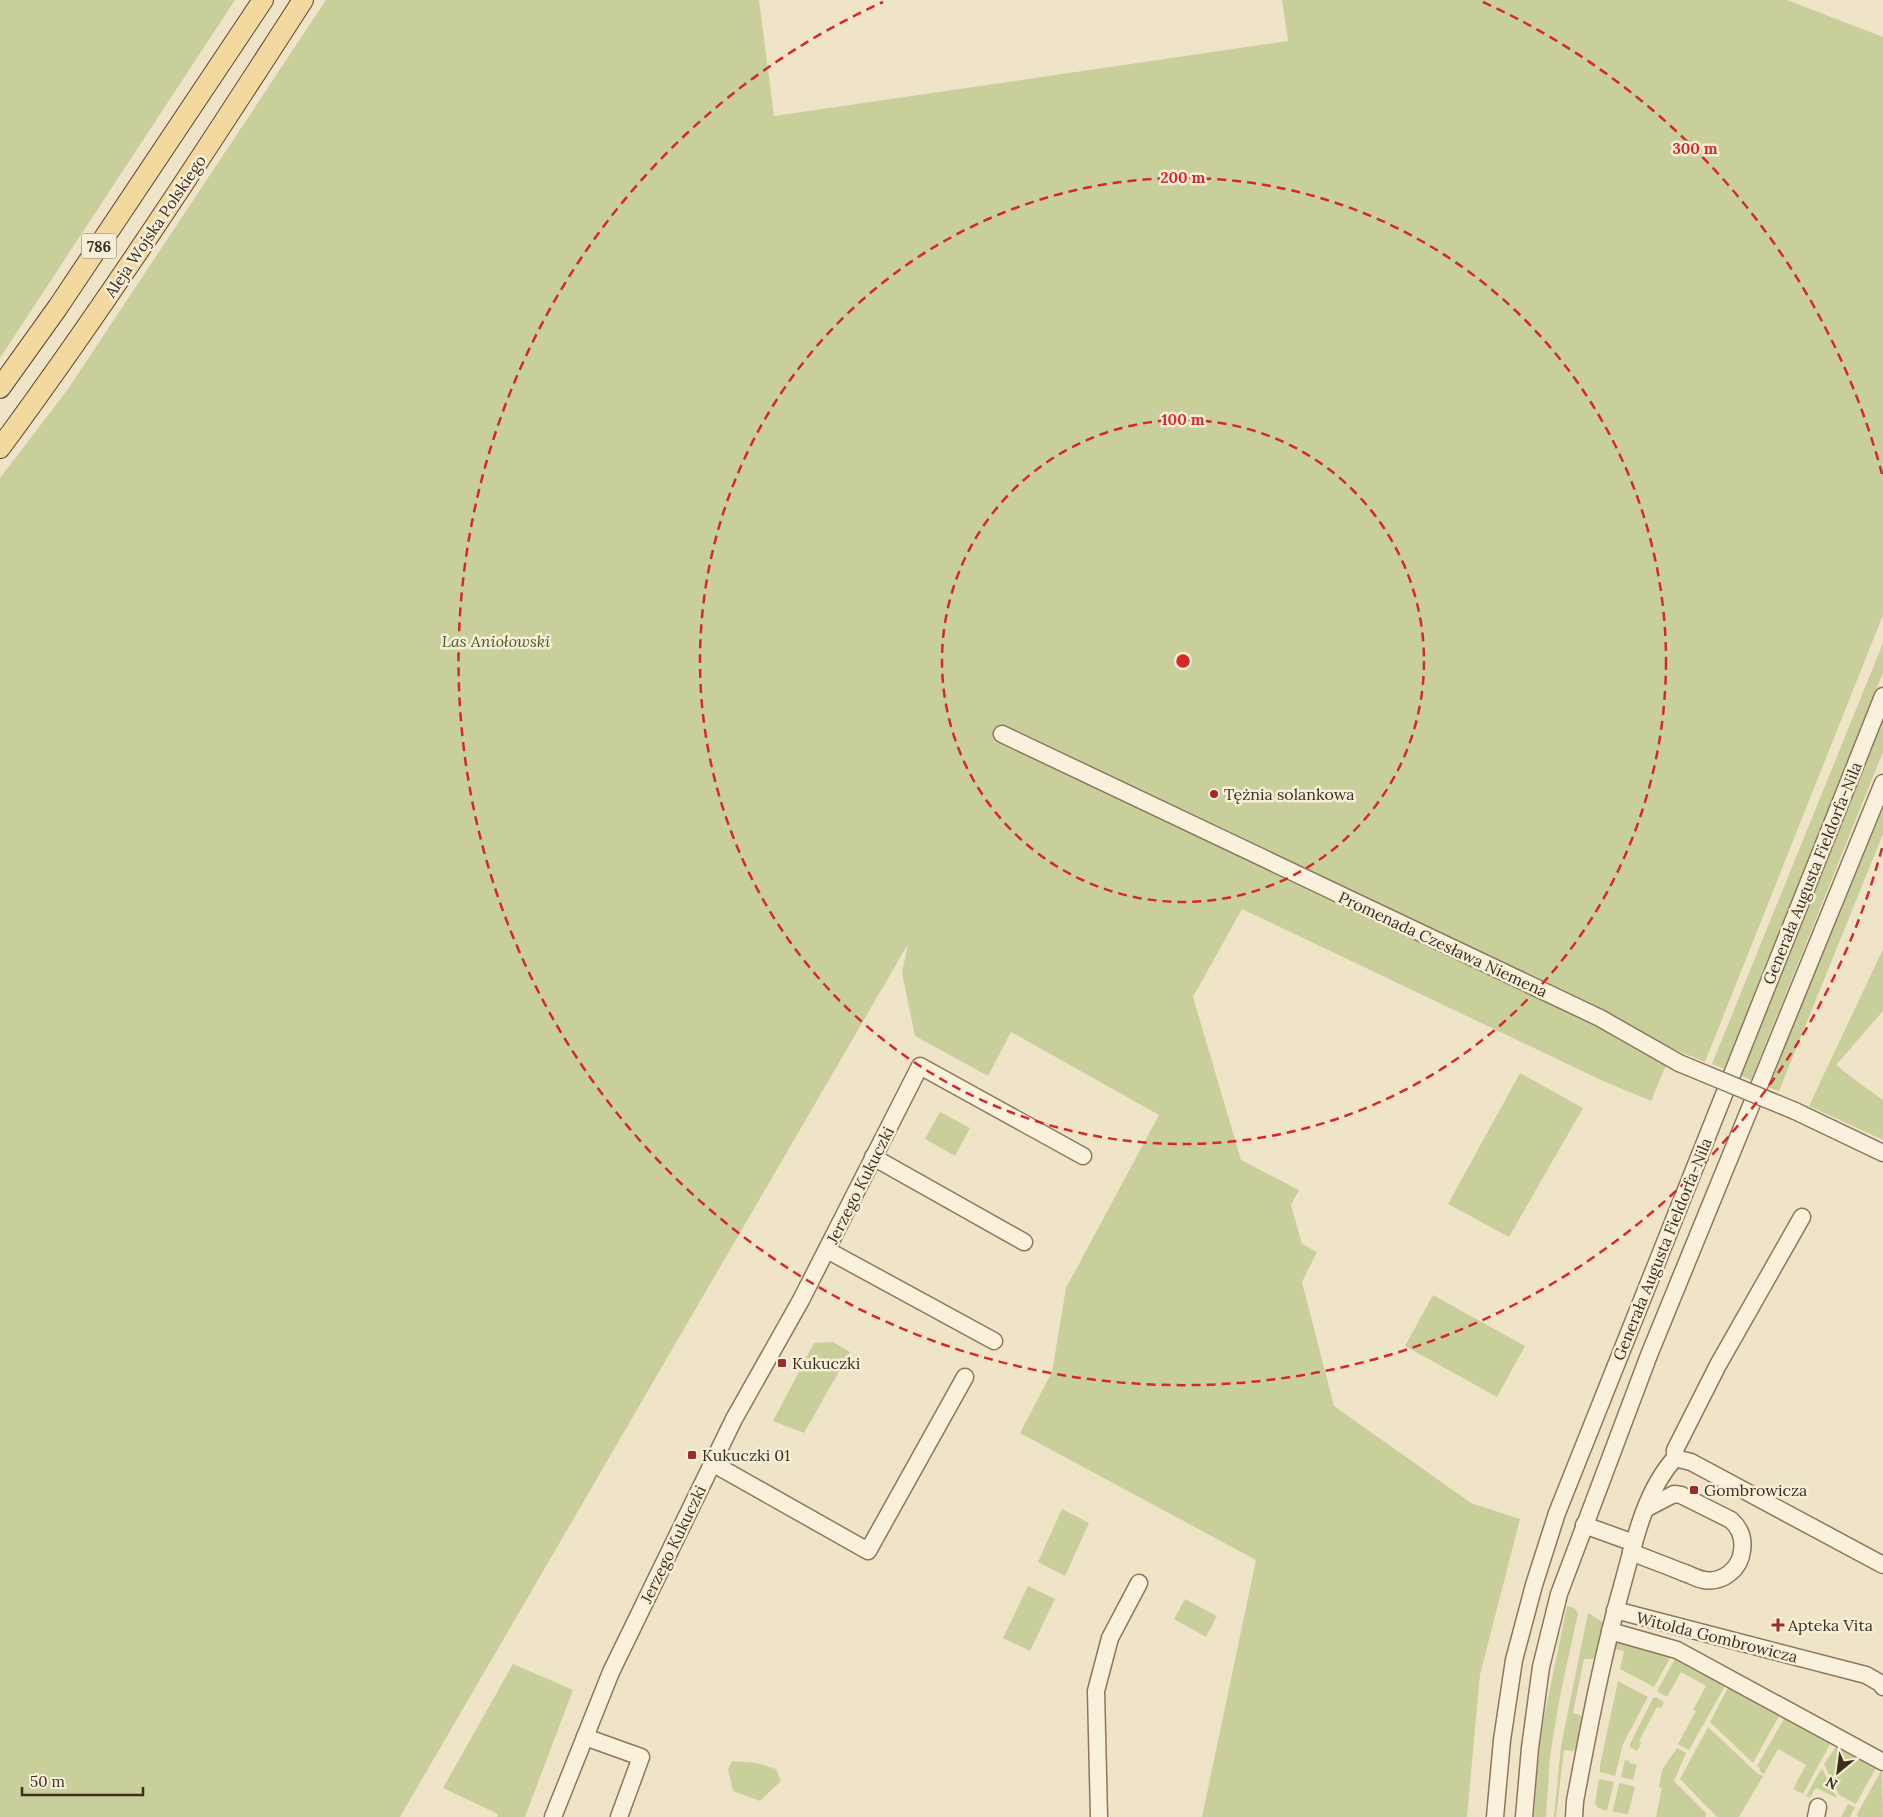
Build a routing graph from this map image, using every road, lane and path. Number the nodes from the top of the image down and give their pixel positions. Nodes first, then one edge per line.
1 (263, 0) edge
2 (303, 0) edge
3 (0, 388) edge
4 (0, 448) edge
5 (1883, 696) edge
6 (1002, 734) dead end
7 (1883, 783) edge
8 (1883, 1153) edge
9 (1083, 1156) dead end
10 (873, 1157) junction
11 (1802, 1217) dead end
12 (1024, 1242) dead end
13 (827, 1250) junction
14 (994, 1340) dead end
15 (965, 1377) dead end
16 (1675, 1458) junction
17 (712, 1463) junction
18 (1647, 1508) junction
19 (1584, 1525) junction
20 (1632, 1547) junction
21 (1883, 1565) edge
22 (1139, 1583) dead end
23 (1615, 1610) junction
24 (1610, 1631) junction
25 (1883, 1687) edge
26 (585, 1737) junction
27 (1883, 1762) edge
28 (553, 1817) edge
29 (619, 1817) edge
30 (1099, 1817) edge
31 (1495, 1817) edge
32 (1524, 1817) edge
33 (1574, 1817) edge

1 - 3 main road, 786
2 - 4 main road, Aleja Wojska Polskiego / 786
5 - 31 street, Generała Augusta Fieldorfa-Nila
6 - 8 street, Promenada Czesława Niemena, bridge
7 - 19 street, Generała Augusta Fieldorfa-Nila
9 - 10 street, Jerzego Kukuczki
10 - 12 street
10 - 13 street, Jerzego Kukuczki
11 - 16 street, Witolda Gombrowicza
13 - 14 street
13 - 17 street, Jerzego Kukuczki
15 - 17 street
16 - 18 street, Witolda Gombrowicza
16 - 21 street
17 - 26 street, Jerzego Kukuczki
18 - 20 street, Witolda Gombrowicza
18 - 20 street
19 - 20 street
19 - 32 street, Generała Augusta Fieldorfa-Nila
20 - 23 street, Witolda Gombrowicza
22 - 30 street
23 - 24 street
23 - 25 street, Witolda Gombrowicza
24 - 27 street
24 - 33 street
26 - 28 street, Jerzego Kukuczki
26 - 29 street

